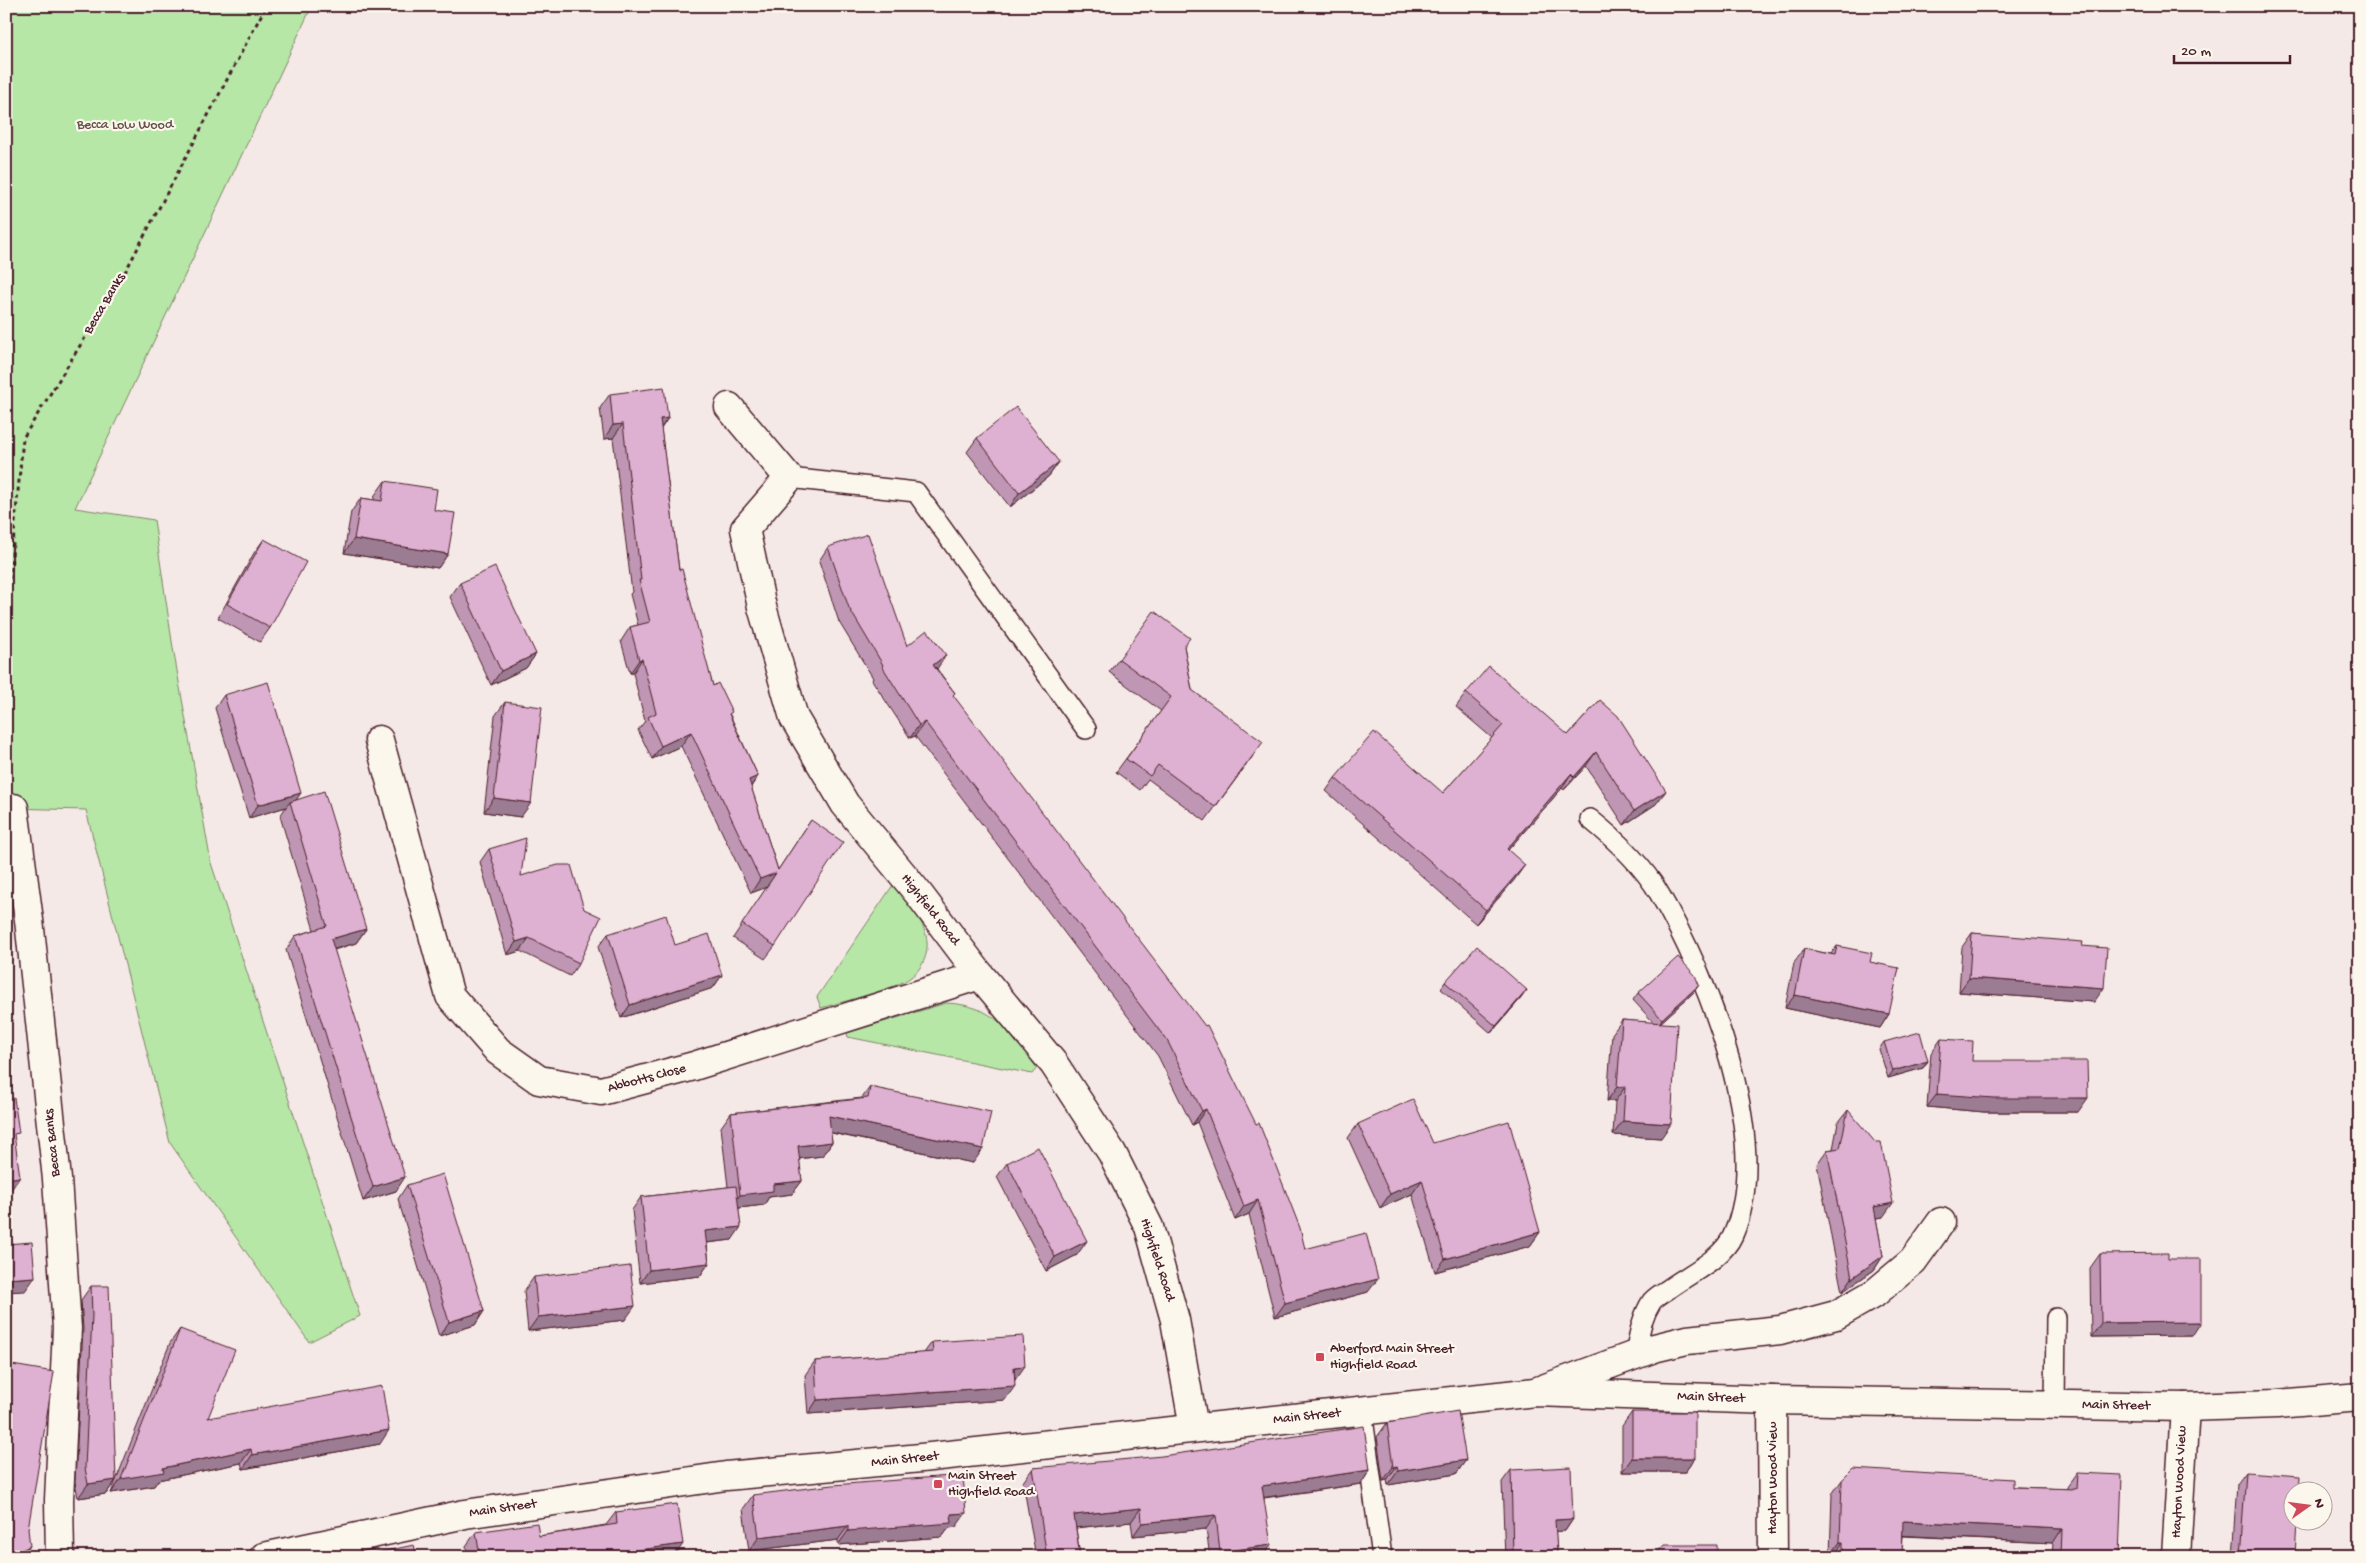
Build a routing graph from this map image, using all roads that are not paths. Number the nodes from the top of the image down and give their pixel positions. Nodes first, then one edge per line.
1 (729, 407) dead end
2 (789, 478) junction
3 (1086, 729) dead end
4 (380, 740) dead end
5 (14, 808) road end
6 (1590, 819) dead end
7 (980, 975) junction
8 (1941, 1222) dead end
9 (2056, 1318) dead end
10 (1635, 1355) junction
11 (1535, 1392) junction
12 (2360, 1397) edge
13 (1772, 1400) junction
14 (2055, 1405) junction
15 (2185, 1407) junction
16 (1362, 1411) junction
17 (1194, 1428) junction
18 (60, 1557) edge
19 (264, 1557) edge
20 (1382, 1557) edge
21 (1773, 1557) edge
22 (2176, 1557) edge

1 - 2 street
2 - 3 lane
2 - 7 street, Highfield Road
4 - 7 street, Abbotts Close
5 - 18 street, Becca Banks
6 - 10 lane
7 - 17 street, Highfield Road
8 - 10 street
9 - 14 lane
10 - 11 street
11 - 13 street, Main Street
11 - 16 street, Main Street
12 - 15 street, Main Street
13 - 14 street, Main Street
13 - 21 street, Hayton Wood View
14 - 15 street, Main Street
15 - 22 street, Hayton Wood View
16 - 17 street, Main Street
16 - 20 lane
17 - 19 street, Main Street

